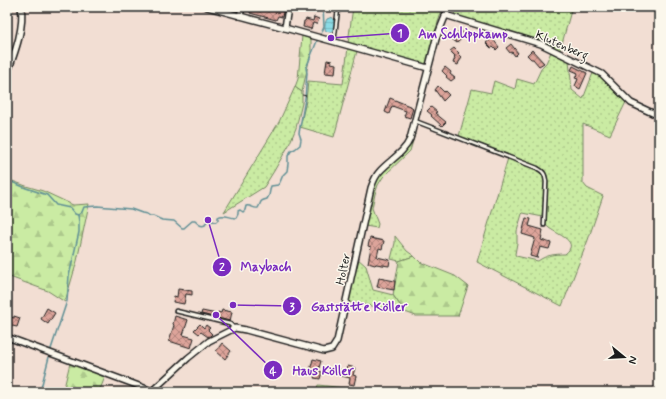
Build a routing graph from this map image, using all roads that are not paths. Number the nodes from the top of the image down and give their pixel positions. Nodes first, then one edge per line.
1 (21, 7) edge
2 (207, 7) edge
3 (242, 7) edge
4 (288, 7) edge
5 (449, 7) edge
6 (338, 9) dead end
7 (445, 15) junction
8 (240, 16) junction
9 (285, 28) junction
10 (334, 42) junction
11 (428, 68) junction
12 (7, 74) edge
13 (659, 116) edge
14 (415, 121) junction
15 (544, 225) dead end
16 (176, 311) dead end
17 (235, 328) junction
18 (7, 337) edge
19 (152, 392) edge

1 - 12 street
2 - 8 street
3 - 8 street
4 - 9 street
5 - 7 street, Holter
6 - 10 lane
7 - 11 street, Holter
7 - 13 street, Klutenberg
8 - 9 street
9 - 10 street
10 - 11 street
11 - 14 street, Holter
14 - 15 lane
14 - 17 street, Holter
16 - 17 lane
17 - 19 street
18 - 19 street

